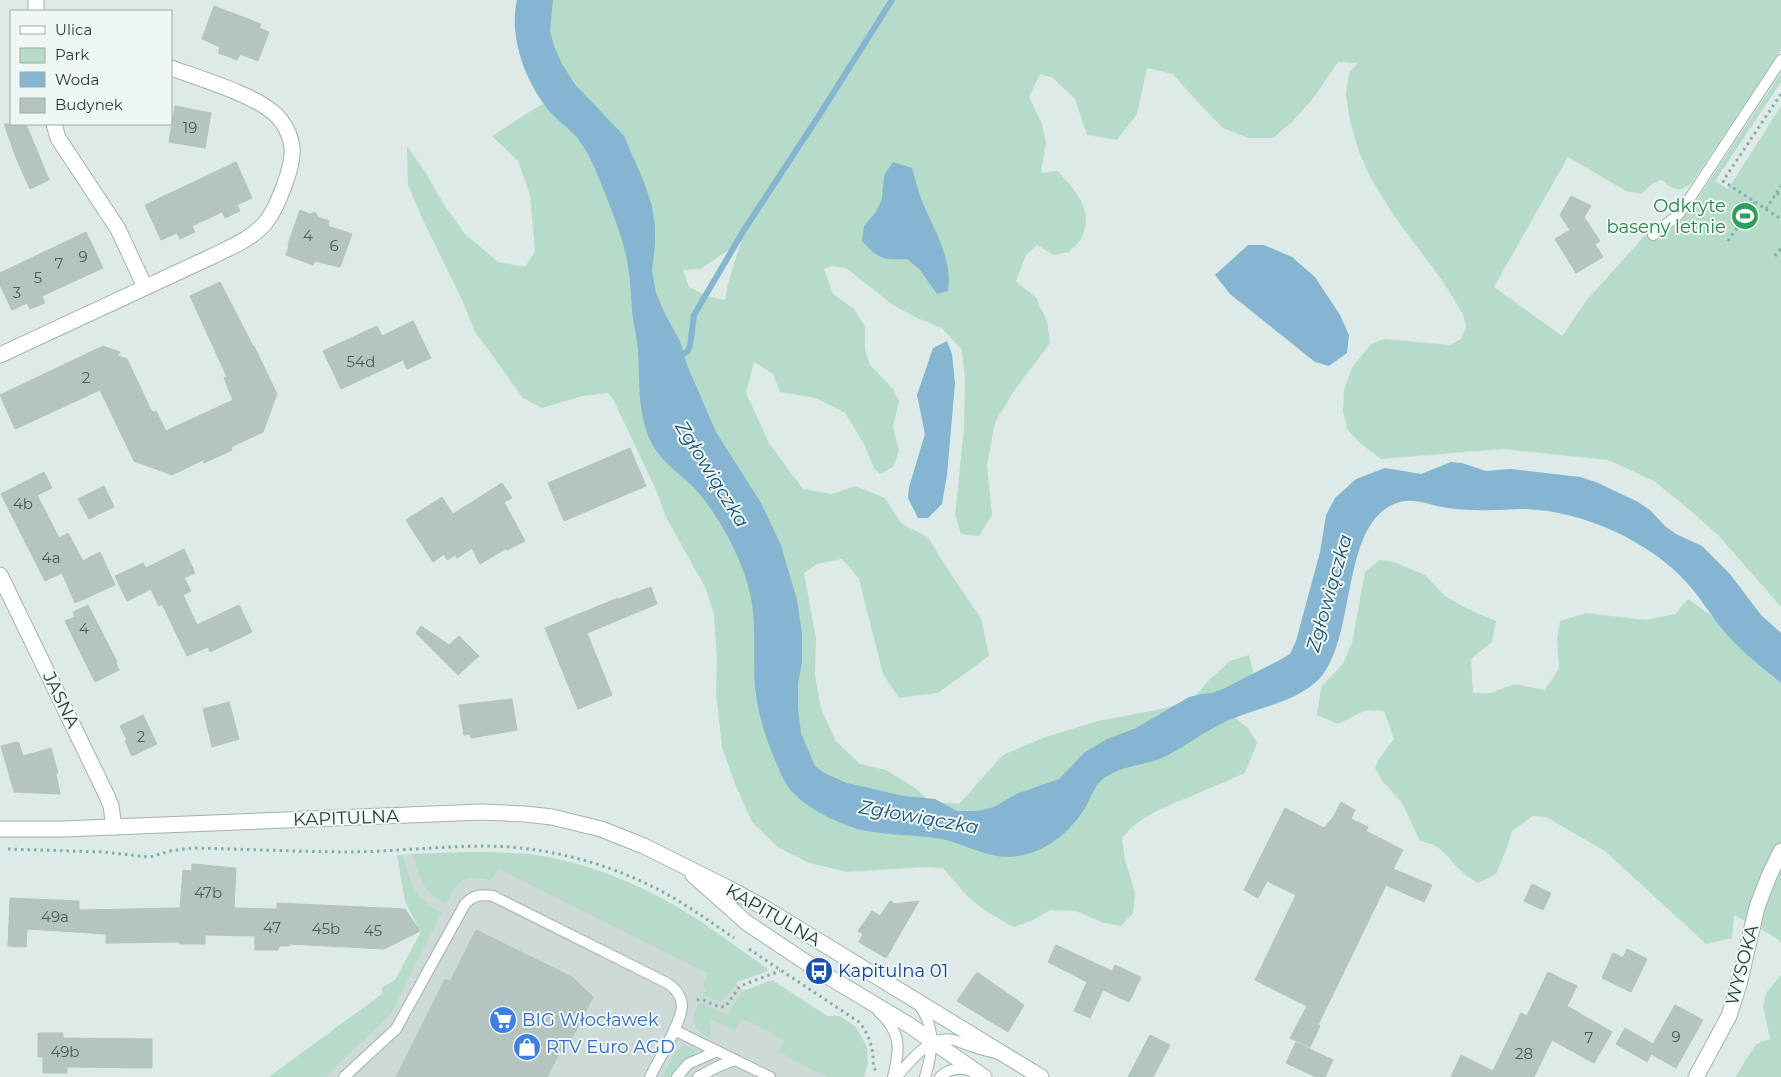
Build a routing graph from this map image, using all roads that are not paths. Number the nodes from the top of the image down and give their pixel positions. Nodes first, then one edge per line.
1 (1781, 60) edge
2 (172, 68) edge
3 (54, 125) edge
4 (1653, 235) dead end
5 (146, 287) junction
6 (0, 355) edge
7 (0, 575) edge
8 (114, 827) junction
9 (0, 829) edge
10 (1781, 851) edge
11 (682, 866) junction
12 (865, 1000) junction
13 (916, 1001) junction
14 (674, 1030) junction
15 (932, 1042) junction
16 (717, 1051) junction
17 (1003, 1054) junction
18 (735, 1060) junction
19 (979, 1074) edge
20 (344, 1077) edge
21 (650, 1077) edge
22 (677, 1077) edge
23 (698, 1077) edge
24 (770, 1077) edge
25 (894, 1077) edge
26 (924, 1077) edge
27 (940, 1077) edge
28 (1041, 1077) edge
29 (1696, 1077) edge

1 - 4 lane
2 - 5 street
3 - 5 street
5 - 6 street
7 - 8 street, JASNA
8 - 9 street, KAPITULNA
8 - 11 street, KAPITULNA
10 - 29 street, WYSOKA
11 - 12 street, KAPITULNA
11 - 13 street, KAPITULNA
12 - 15 street, KAPITULNA
12 - 25 lane
13 - 15 lane
13 - 17 street, KAPITULNA
14 - 16 lane
14 - 20 lane
14 - 21 lane
15 - 17 lane
15 - 19 street, KAPITULNA
15 - 25 lane
15 - 26 lane
16 - 18 lane
16 - 22 lane
17 - 28 street, KAPITULNA
18 - 23 lane
18 - 24 lane
19 - 27 lane

